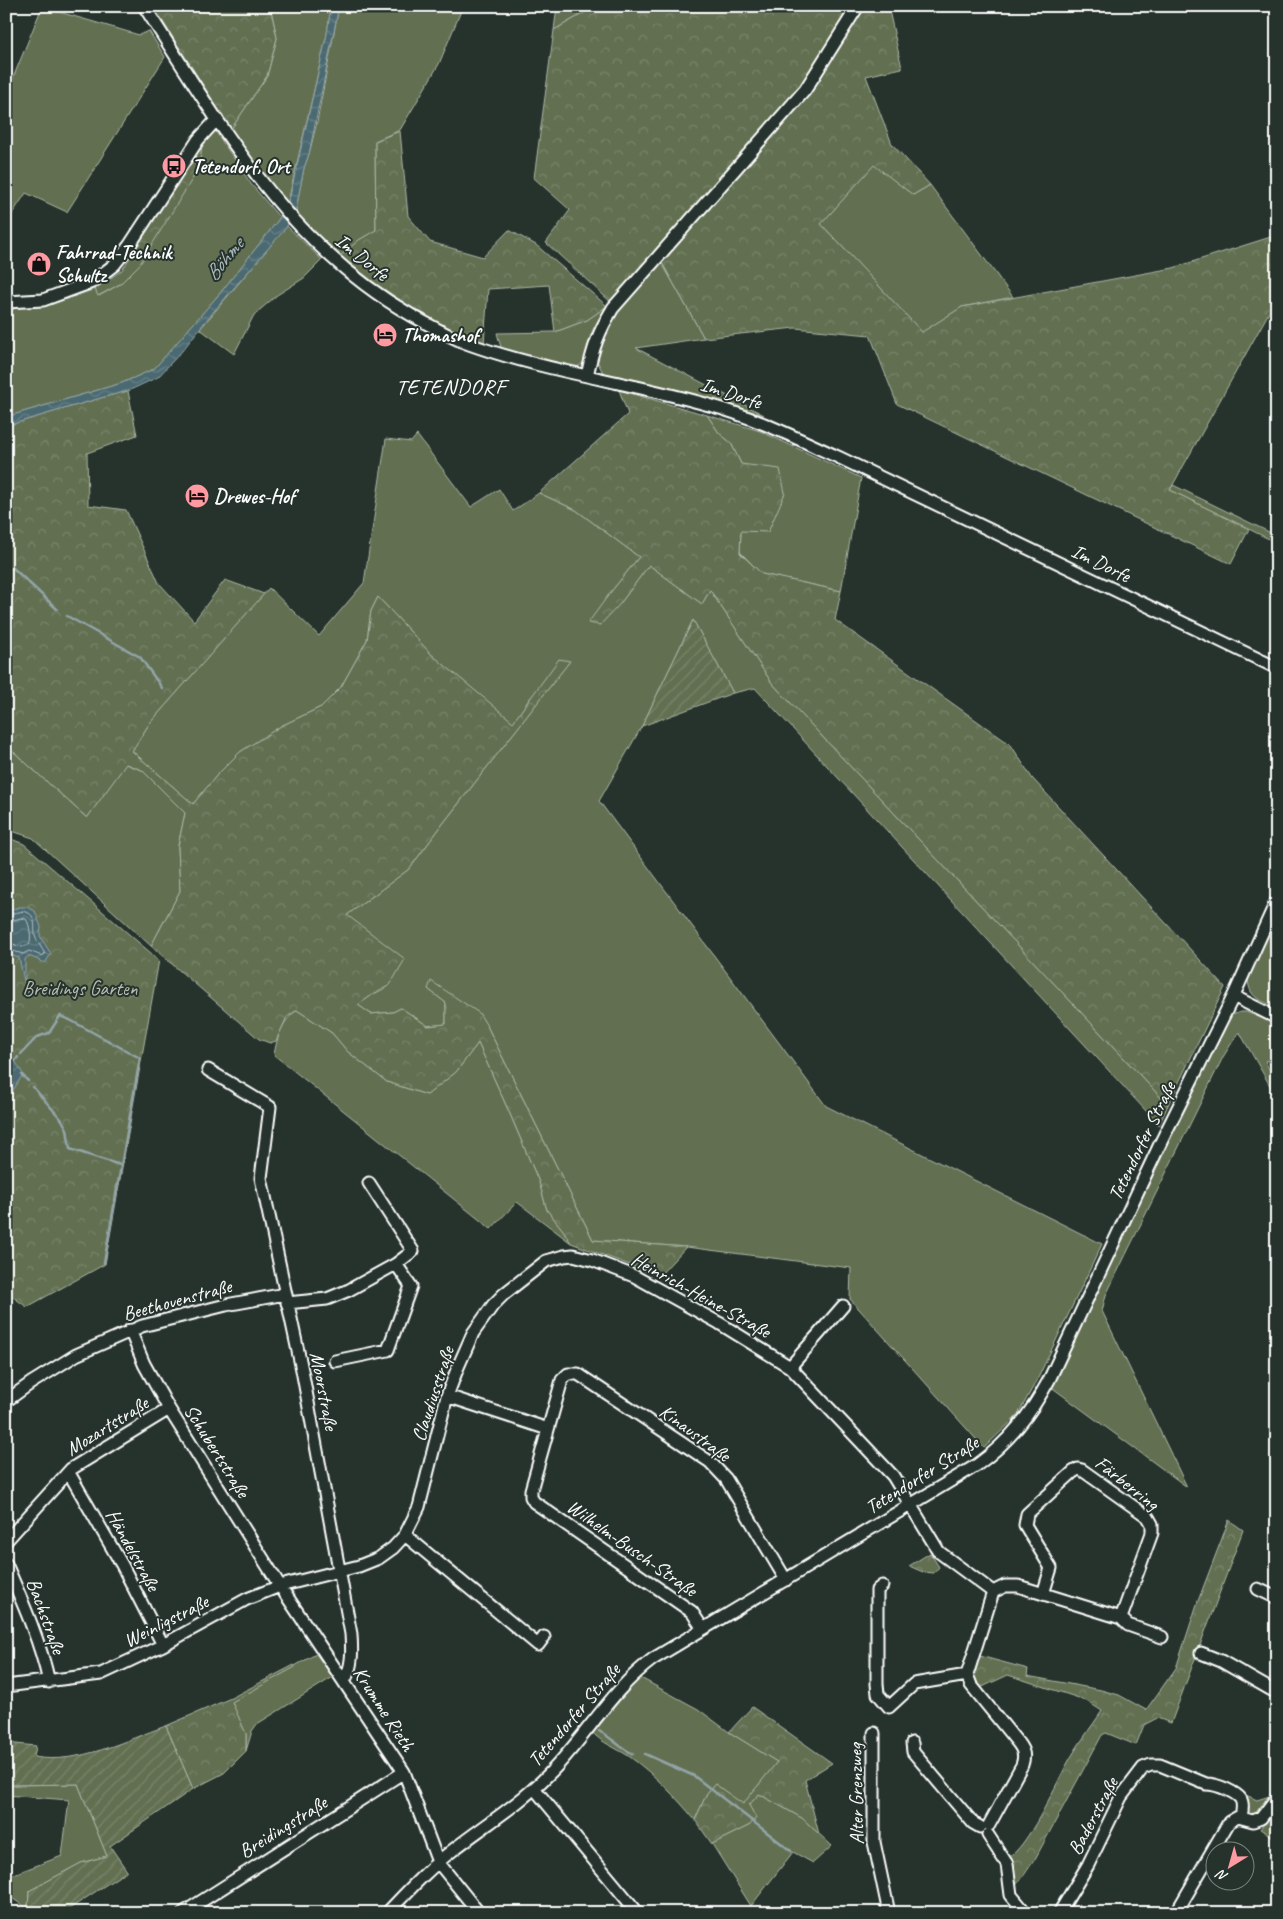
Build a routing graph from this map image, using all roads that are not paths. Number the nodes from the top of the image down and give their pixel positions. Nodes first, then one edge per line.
1 (144, 6) edge
2 (858, 6) edge
3 (217, 118) junction
4 (6, 302) edge
5 (587, 376) junction
6 (1277, 668) edge
7 (1277, 900) edge
8 (1234, 995) junction
9 (1277, 1018) edge
10 (208, 1070) dead end
11 (369, 1182) dead end
12 (592, 1260) joint
13 (396, 1264) junction
14 (286, 1299) junction
15 (843, 1306) dead end
16 (130, 1330) junction
17 (335, 1361) dead end
18 (790, 1367) junction
19 (448, 1396) junction
20 (6, 1401) edge
21 (169, 1409) junction
22 (548, 1429) junction
23 (69, 1473) junction
24 (911, 1505) junction
25 (405, 1535) junction
26 (6, 1541) edge
27 (6, 1564) edge
28 (339, 1572) junction
29 (786, 1580) junction
30 (280, 1586) junction
31 (882, 1586) dead end
32 (1258, 1589) dead end
33 (993, 1592) junction
34 (1043, 1594) junction
35 (1277, 1598) edge
36 (1121, 1618) junction
37 (703, 1629) junction
38 (544, 1637) dead end
39 (1162, 1637) dead end
40 (164, 1645) junction
41 (1200, 1653) dead end
42 (967, 1675) junction
43 (344, 1681) junction
44 (49, 1682) junction
45 (6, 1686) edge
46 (1277, 1692) edge
47 (874, 1733) dead end
48 (912, 1743) dead end
49 (404, 1772) junction
50 (534, 1788) junction
51 (1277, 1797) edge
52 (1241, 1817) junction
53 (986, 1829) junction
54 (438, 1862) junction
55 (183, 1913) edge
56 (387, 1913) edge
57 (479, 1913) edge
58 (638, 1913) edge
59 (889, 1913) edge
60 (1026, 1913) edge
61 (1059, 1913) edge
62 (1176, 1913) edge

1 - 3 street, Im Dorfe
2 - 5 street
3 - 4 street
3 - 5 street, Im Dorfe
5 - 6 street, Im Dorfe
7 - 8 street, Tetendorfer Straße
8 - 9 street
8 - 24 street, Tetendorfer Straße
10 - 14 street, Moorstraße
11 - 13 street, Beethovenstraße
12 - 18 street, Heinrich-Heine-Straße
12 - 19 street, Claudiusstraße
13 - 14 street, Beethovenstraße
13 - 17 street
14 - 16 street, Beethovenstraße
14 - 28 street, Moorstraße
15 - 18 street
16 - 20 street, Beethovenstraße
16 - 21 street, Schubertstraße
18 - 24 street, Heinrich-Heine-Straße
19 - 22 street
19 - 25 street, Claudiusstraße
21 - 23 street, Mozartstraße
21 - 30 street, Schubertstraße
22 - 29 street, Kinaustraße
22 - 37 street, Wilhelm-Busch-Straße
23 - 26 street, Mozartstraße
23 - 40 street, Händelstraße
24 - 29 street, Tetendorfer Straße
24 - 33 street, Heinrich-Heine-Straße
25 - 28 street, Claudiusstraße
25 - 38 street
27 - 44 street, Bachstraße
28 - 30 street, Weinligstraße
28 - 43 street, Moorstraße
29 - 37 street, Tetendorfer Straße
30 - 40 street, Weinligstraße
30 - 43 street, Krumme Rieth
31 - 42 street
32 - 35 street
33 - 34 street
33 - 42 street
34 - 36 street
34 - 36 street, Färberring
36 - 39 street
37 - 50 street, Tetendorfer Straße
40 - 44 street, Weinligstraße
41 - 46 street
42 - 53 street
43 - 49 street, Krumme Rieth
44 - 45 street, Weinligstraße
47 - 59 street, Alter Grenzweg
48 - 53 street
49 - 54 street, Krumme Rieth
49 - 55 street, Breidingstraße
50 - 54 street, Tetendorfer Straße
50 - 58 street
51 - 52 street
52 - 61 street, Baderstraße
52 - 62 street
53 - 60 street
54 - 56 street, Tetendorfer Straße
54 - 57 street, Krumme Rieth

